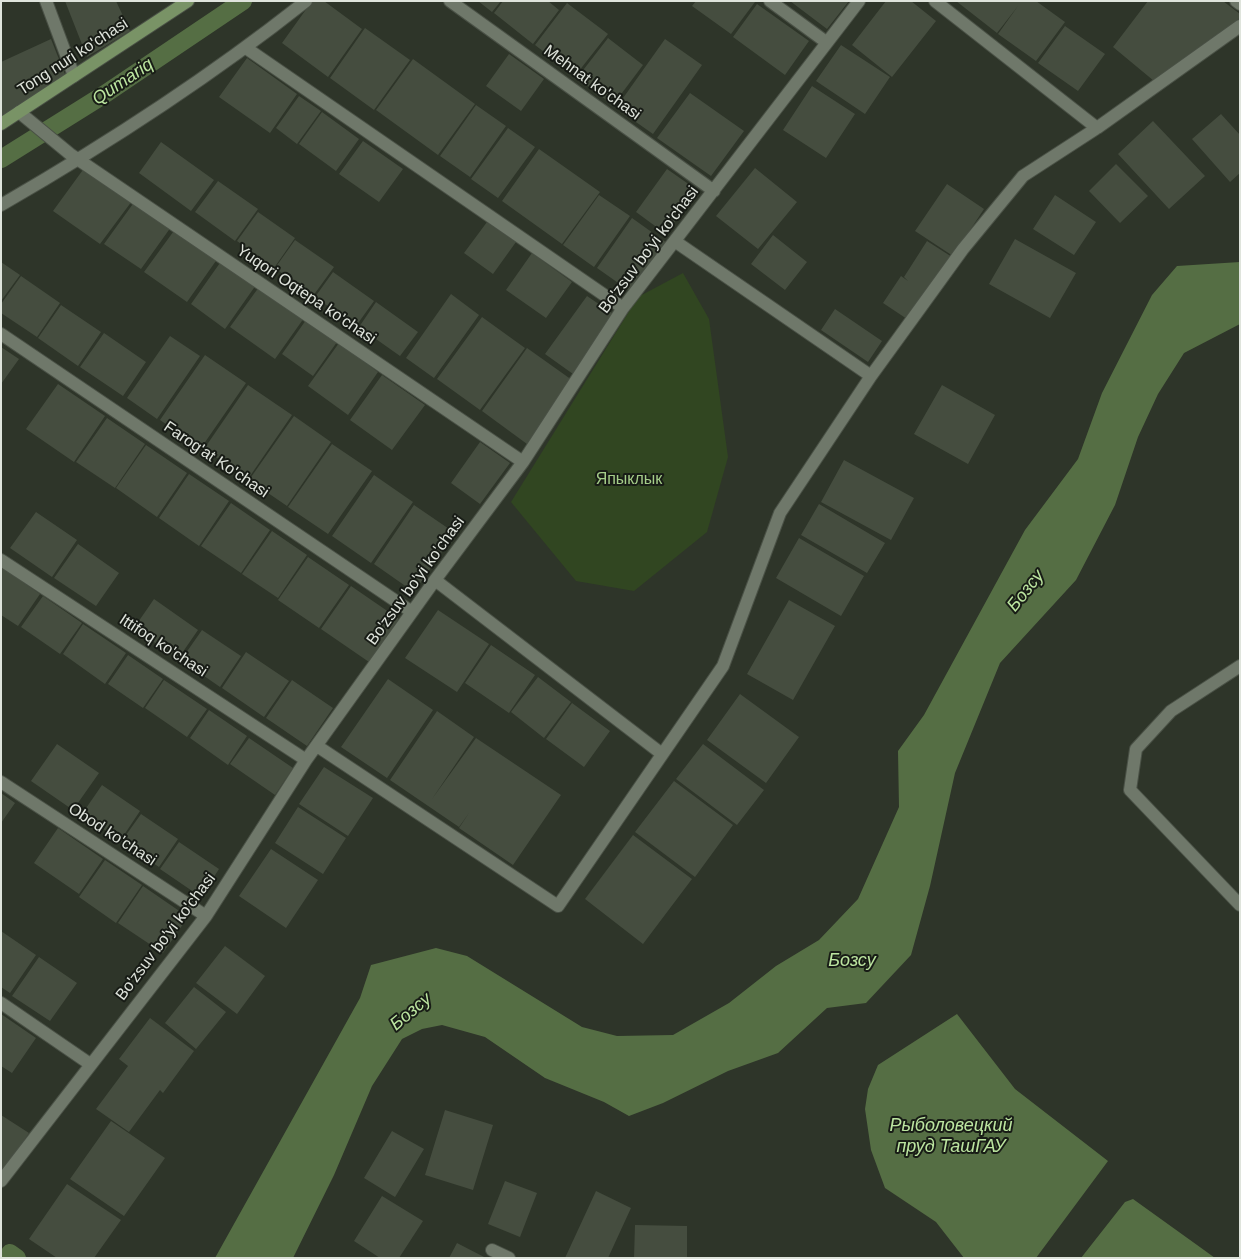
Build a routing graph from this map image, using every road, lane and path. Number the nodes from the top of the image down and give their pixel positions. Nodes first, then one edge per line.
1 (46, 1) edge
2 (188, 1) edge
3 (306, 1) edge
4 (450, 1) edge
5 (770, 1) edge
6 (859, 1) edge
7 (935, 1) edge
8 (1236, 1) edge
9 (1240, 4) edge
10 (1240, 26) edge
11 (826, 42) junction
12 (246, 48) junction
13 (74, 76) junction
14 (19, 112) junction
15 (1, 124) edge
16 (1096, 128) junction
17 (74, 157) junction
18 (714, 191) junction
19 (1, 205) edge
20 (676, 242) junction
21 (624, 308) junction
22 (1, 334) edge
23 (871, 376) junction
24 (523, 462) junction
25 (1, 560) edge
26 (435, 580) junction
27 (412, 612) junction
28 (1240, 666) edge
29 (318, 746) junction
30 (662, 754) junction
31 (306, 760) junction
32 (1, 782) edge
33 (1240, 905) edge
34 (206, 916) junction
35 (1, 1003) edge
36 (90, 1064) junction
37 (1, 1181) edge
38 (492, 1250) dead end
39 (509, 1258) edge

1 - 13 street
2 - 13 street, Tong nuri ko'chasi
3 - 12 street
4 - 18 street, Mehnat ko'chasi
5 - 11 street
6 - 11 street, Bo'zsuv bo'yi ko'chasi
7 - 16 street
8 - 9 street
10 - 16 street
11 - 18 street, Bo'zsuv bo'yi ko'chasi
12 - 17 street
12 - 21 street
13 - 14 street, Tong nuri ko'chasi
14 - 15 street, Tong nuri ko'chasi
14 - 17 street, Yuqori Oqtepa ko'chasi
16 - 23 street
17 - 19 street
17 - 24 street, Yuqori Oqtepa ko'chasi
18 - 20 street, Bo'zsuv bo'yi ko'chasi
20 - 21 street, Bo'zsuv bo'yi ko'chasi
20 - 23 street
21 - 24 street, Bo'zsuv bo'yi ko'chasi
22 - 27 street, Farog'at Ko'chasi
23 - 30 street
24 - 26 street, Bo'zsuv bo'yi ko'chasi
25 - 31 street, Ittifoq ko'chasi
26 - 27 street, Bo'zsuv bo'yi ko'chasi
26 - 30 street
27 - 29 street, Bo'zsuv bo'yi ko'chasi
28 - 33 street
29 - 30 street
29 - 31 street, Bo'zsuv bo'yi ko'chasi
31 - 34 street, Bo'zsuv bo'yi ko'chasi
32 - 34 street, Obod ko'chasi
34 - 36 street, Bo'zsuv bo'yi ko'chasi
35 - 36 street
36 - 37 street, Bo'zsuv bo'yi ko'chasi
38 - 39 street

